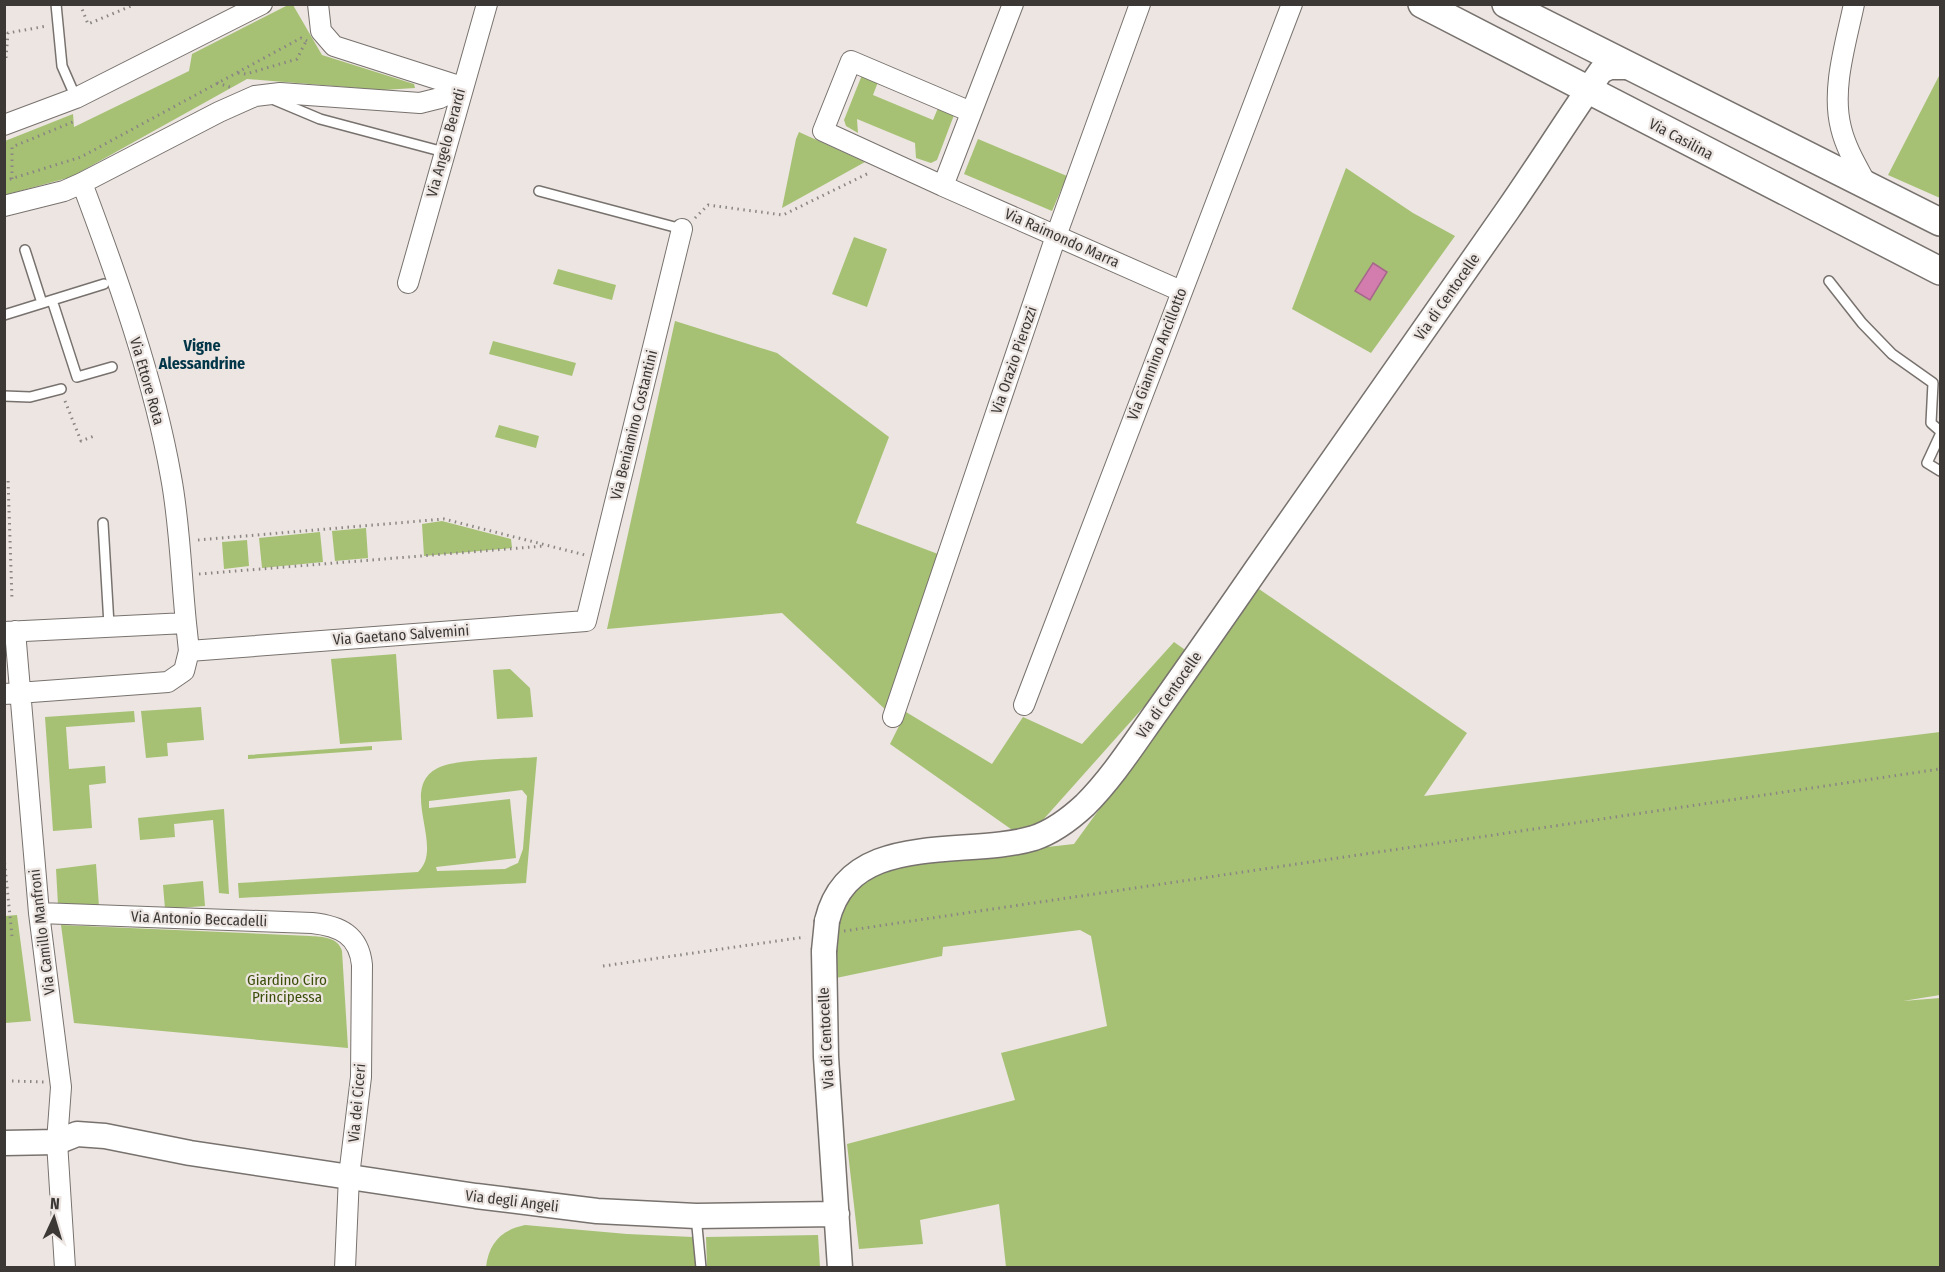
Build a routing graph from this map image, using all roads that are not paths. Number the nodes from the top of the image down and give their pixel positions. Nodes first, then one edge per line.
1 (56, 4) edge
2 (262, 4) edge
3 (318, 4) edge
4 (487, 4) edge
5 (1013, 4) edge
6 (1140, 4) edge
7 (1292, 4) edge
8 (1422, 4) edge
9 (1506, 4) edge
10 (1854, 4) edge
11 (1629, 67) junction
12 (462, 87) junction
13 (1589, 91) junction
14 (262, 95) junction
15 (76, 98) junction
16 (971, 112) junction
17 (4, 125) edge
18 (444, 152) junction
19 (82, 183) junction
20 (943, 186) junction
21 (1868, 187) junction
22 (539, 191) dead end
23 (4, 206) edge
24 (1941, 222) edge
25 (682, 229) joint
26 (1056, 236) junction
27 (25, 250) dead end
28 (1941, 271) edge
29 (1829, 281) dead end
30 (408, 283) dead end
31 (104, 284) dead end
32 (1181, 291) junction
33 (47, 302) junction
34 (4, 315) edge
35 (112, 367) dead end
36 (61, 389) road end
37 (5, 395) edge
38 (1941, 433) edge
39 (1941, 471) edge
40 (103, 523) dead end
41 (586, 621) joint
42 (186, 622) junction
43 (109, 625) junction
44 (10, 632) edge
45 (189, 651) junction
46 (12, 694) edge
47 (1024, 705) dead end
48 (893, 717) dead end
49 (39, 913) junction
50 (354, 939) joint
51 (57, 1142) junction
52 (4, 1143) edge
53 (349, 1176) junction
54 (837, 1214) junction
55 (696, 1216) junction
56 (65, 1268) edge
57 (345, 1268) edge
58 (701, 1268) edge
59 (840, 1268) edge

1 - 15 lane
2 - 15 street
3 - 12 street
4 - 12 street, Via Angelo Berardi
5 - 16 street
6 - 26 street, Via Orazio Pierozzi
7 - 32 street, Via Giannino Ancillotto
8 - 13 main road, Via Casilina
9 - 11 main road
10 - 21 street
11 - 13 street, Via di Centocelle
11 - 21 main road
12 - 14 street
12 - 18 street, Via Angelo Berardi
13 - 28 main road, Via Casilina
13 - 54 street, Via di Centocelle
14 - 18 lane
14 - 19 street
15 - 17 street
16 - 20 street
16 - 20 street, Via Raimondo Marra
18 - 30 street, Via Angelo Berardi
19 - 23 street
19 - 42 street, Via Ettore Rota
20 - 26 street, Via Raimondo Marra
21 - 24 main road
22 - 25 lane
25 - 41 street, Via Beniamino Costantini
26 - 32 street, Via Raimondo Marra
26 - 48 street, Via Orazio Pierozzi
27 - 33 lane
29 - 38 lane
31 - 33 lane
32 - 47 street, Via Giannino Ancillotto
33 - 34 lane
33 - 35 lane
36 - 37 lane
38 - 39 lane
40 - 43 lane
41 - 45 street, Via Gaetano Salvemini
42 - 43 street
42 - 45 street, Via Ettore Rota
43 - 44 street
44 - 46 street, Via Camillo Manfroni
45 - 46 street
46 - 49 street, Via Camillo Manfroni
49 - 50 street, Via Antonio Beccadelli
49 - 51 street, Via Camillo Manfroni
50 - 53 street, Via dei Ciceri
51 - 52 street, Via degli Angeli
51 - 53 street, Via degli Angeli
51 - 56 street, Via Camillo Manfroni
53 - 55 street, Via degli Angeli
53 - 57 street, Via dei Ciceri
54 - 55 street, Via degli Angeli
54 - 59 street, Via di Centocelle
55 - 58 lane

